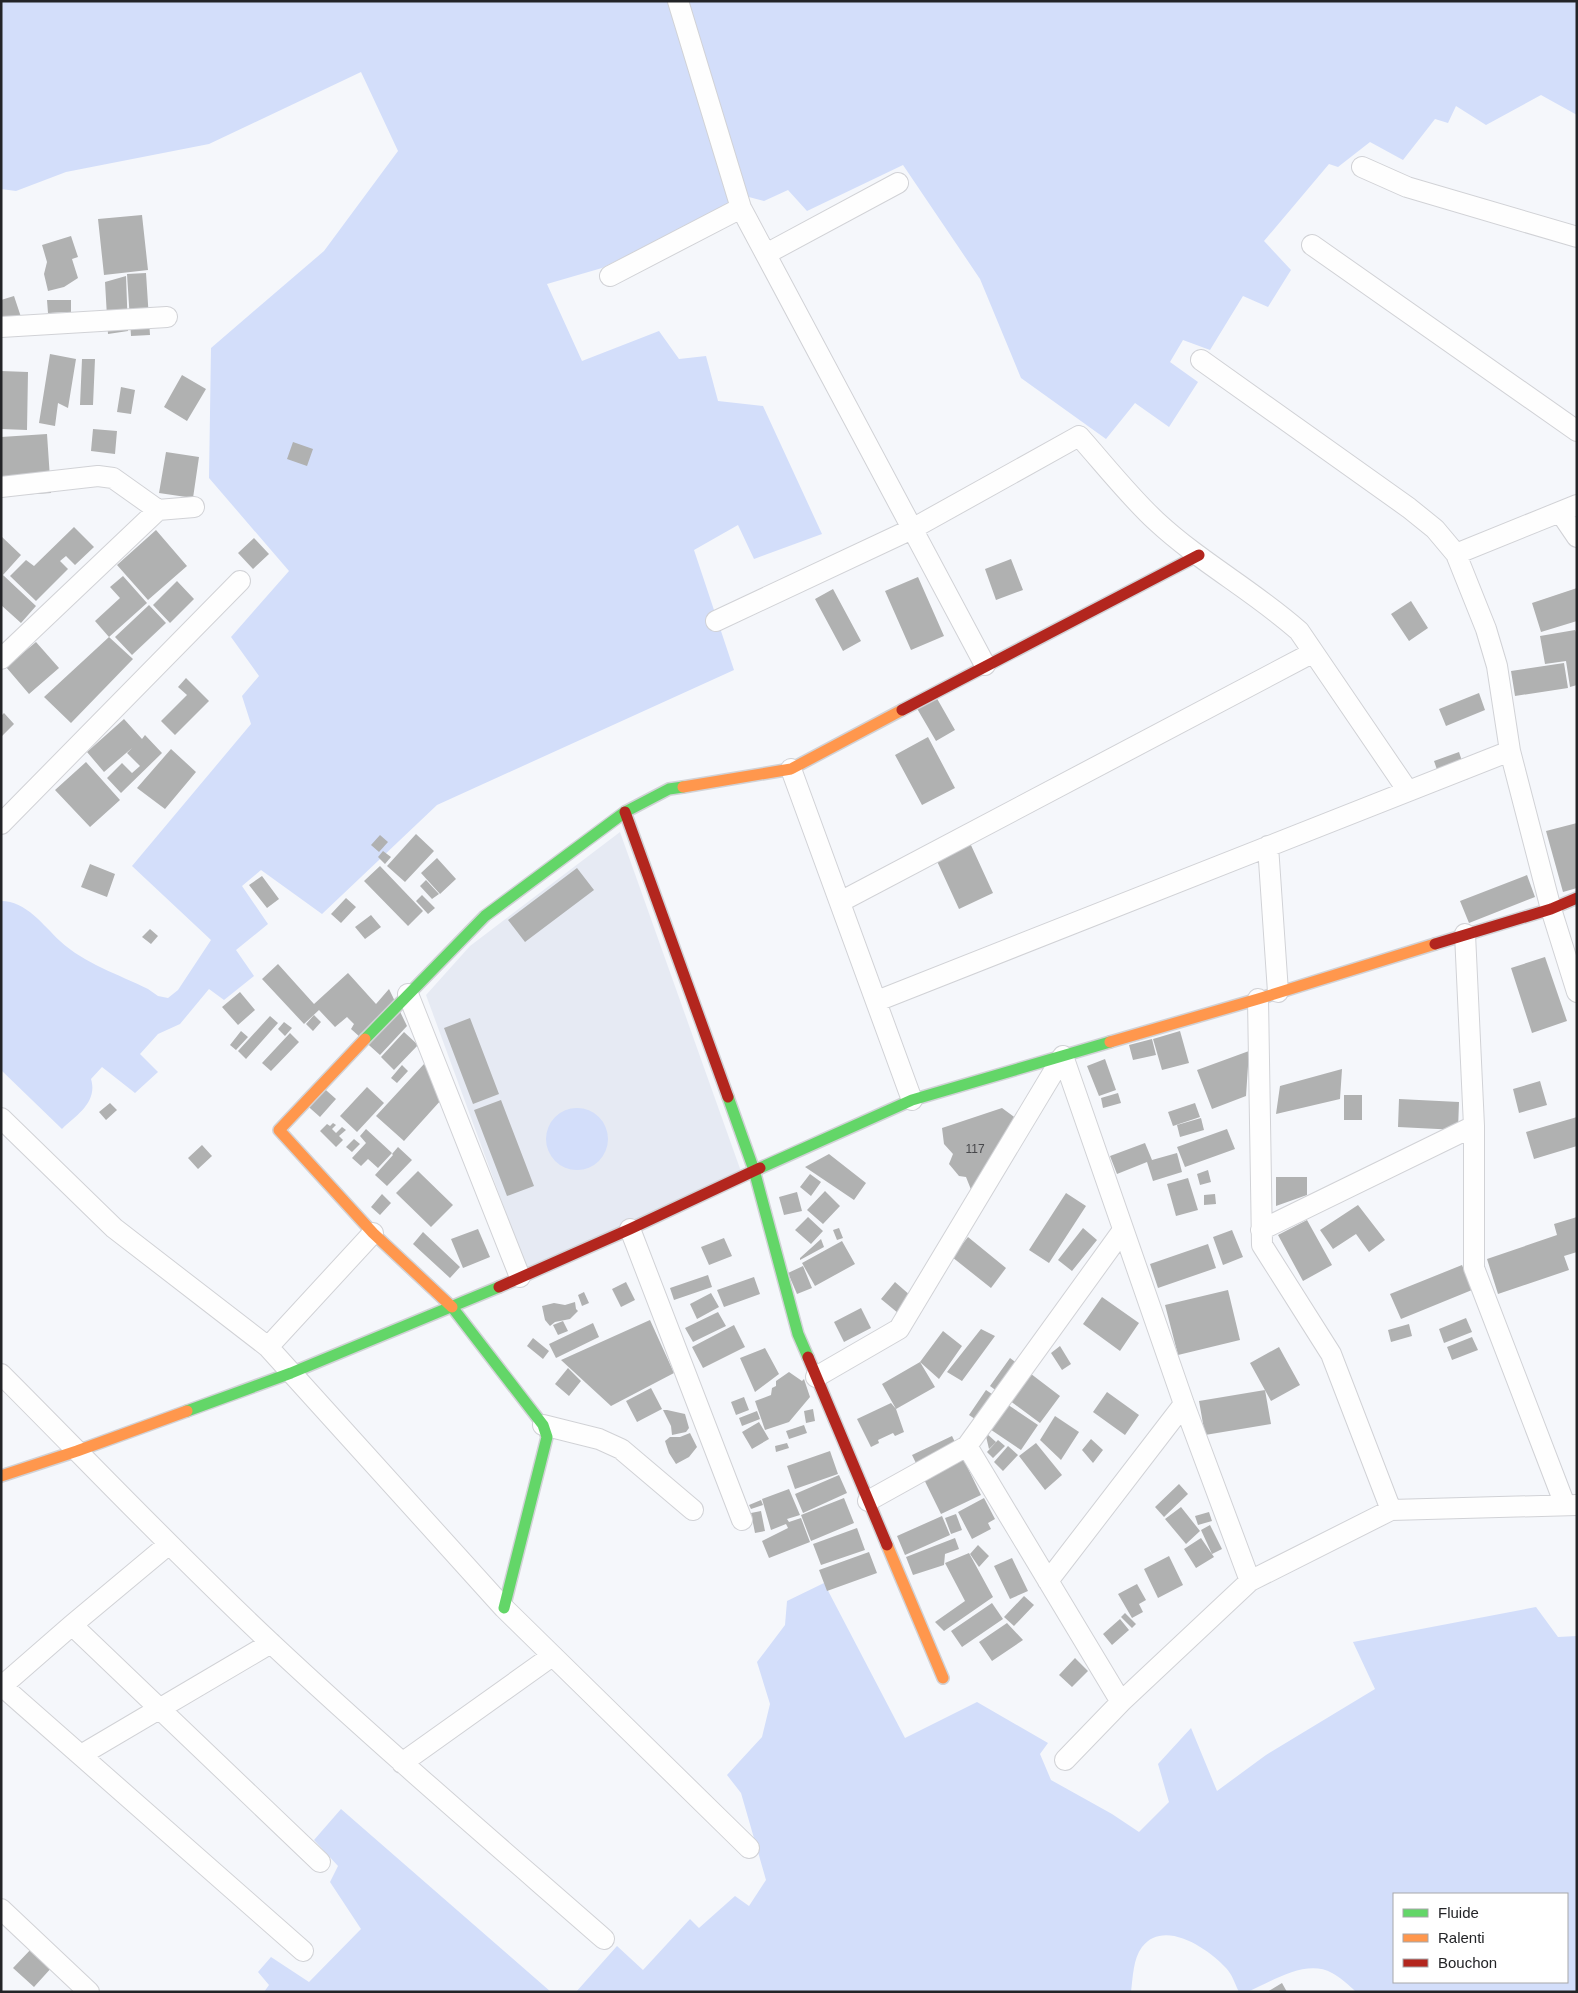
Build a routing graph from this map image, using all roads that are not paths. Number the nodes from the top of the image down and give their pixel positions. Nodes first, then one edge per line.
1 (678, 1) edge
2 (1362, 167) dead end
3 (898, 183) dead end
4 (741, 208) junction
5 (1577, 238) edge
6 (1312, 246) dead end
7 (766, 254) junction
8 (610, 276) dead end
9 (167, 317) dead end
10 (1, 327) edge
11 (1201, 360) dead end
12 (1577, 431) edge
13 (1, 487) edge
14 (194, 507) dead end
15 (1568, 508) edge
16 (158, 510) junction
17 (912, 528) junction
18 (1577, 537) edge
19 (1456, 554) junction
20 (1199, 555) junction
21 (240, 581) dead end
22 (716, 621) dead end
23 (1312, 653) junction
24 (1, 659) edge
25 (984, 666) junction
26 (1510, 751) junction
27 (791, 769) junction
28 (1408, 791) junction
29 (625, 812) junction
30 (1, 824) edge
31 (1268, 846) junction
32 (1577, 898) edge
33 (840, 902) junction
34 (1551, 909) junction
35 (1465, 934) junction
36 (1278, 992) junction
37 (1577, 992) edge
38 (408, 994) junction
39 (1258, 999) junction
40 (877, 1001) junction
41 (1063, 1056) junction
42 (912, 1100) junction
43 (1, 1118) edge
44 (1474, 1126) junction
45 (754, 1170) junction
46 (630, 1229) junction
47 (1123, 1230) junction
48 (1262, 1230) junction
49 (373, 1233) junction
50 (520, 1277) junction
51 (452, 1307) junction
52 (268, 1348) junction
53 (291, 1373) junction
54 (1, 1374) edge
55 (816, 1378) junction
56 (1184, 1404) junction
57 (543, 1425) junction
58 (967, 1446) junction
59 (77, 1451) junction
60 (1, 1476) edge
61 (868, 1501) junction
62 (1571, 1505) edge
63 (692, 1510) dead end
64 (1391, 1510) junction
65 (742, 1520) dead end
66 (169, 1544) junction
67 (1048, 1580) junction
68 (1250, 1581) junction
69 (504, 1608) junction
70 (72, 1624) junction
71 (271, 1643) junction
72 (552, 1656) junction
73 (943, 1678) dead end
74 (2, 1687) edge
75 (1121, 1702) junction
76 (160, 1709) junction
77 (81, 1755) junction
78 (1065, 1760) dead end
79 (402, 1763) junction
80 (749, 1848) dead end
81 (320, 1862) dead end
82 (1, 1909) edge
83 (604, 1938) dead end
84 (303, 1951) dead end
85 (89, 1992) edge

1 - 4 street
2 - 5 street
3 - 7 street
4 - 7 street
4 - 8 street
6 - 12 street
7 - 17 street
9 - 10 street
11 - 19 street
13 - 16 street
14 - 16 street
15 - 18 street
15 - 19 street
16 - 24 street
17 - 20 street
17 - 22 street
17 - 25 street
19 - 26 street
20 - 23 street
20 - 25 street
21 - 30 street
23 - 28 street
23 - 33 street
25 - 27 street
26 - 28 street
26 - 34 street
27 - 29 street
27 - 33 street
28 - 31 street
29 - 38 street
29 - 45 street
31 - 36 street
31 - 40 street
32 - 34 street
33 - 40 street
34 - 35 street
34 - 37 street
35 - 36 street
35 - 44 street
36 - 39 street
38 - 49 street
38 - 50 street
39 - 41 street
39 - 48 street
40 - 42 street
41 - 42 street
41 - 47 street
41 - 55 street
42 - 45 street
43 - 52 street
44 - 48 street
44 - 62 street
45 - 46 street
45 - 55 street
46 - 50 street
46 - 65 street
47 - 56 street
47 - 58 street
48 - 64 street
49 - 51 street
49 - 52 street
50 - 51 street
51 - 53 street
51 - 57 street
52 - 53 street
53 - 59 street
53 - 69 street
54 - 59 street
55 - 61 street
56 - 67 street
56 - 68 street
57 - 63 street
57 - 69 street
58 - 61 street
58 - 67 street
59 - 60 street
59 - 66 street
61 - 73 street
62 - 64 street
64 - 68 street
66 - 70 street
66 - 71 street
67 - 75 street
68 - 75 street
69 - 72 street
70 - 74 street
70 - 76 street
71 - 76 street
71 - 79 street
72 - 79 street
72 - 80 street
74 - 77 street
75 - 78 street
76 - 77 street
76 - 81 street
77 - 84 street
79 - 83 street
82 - 85 street

